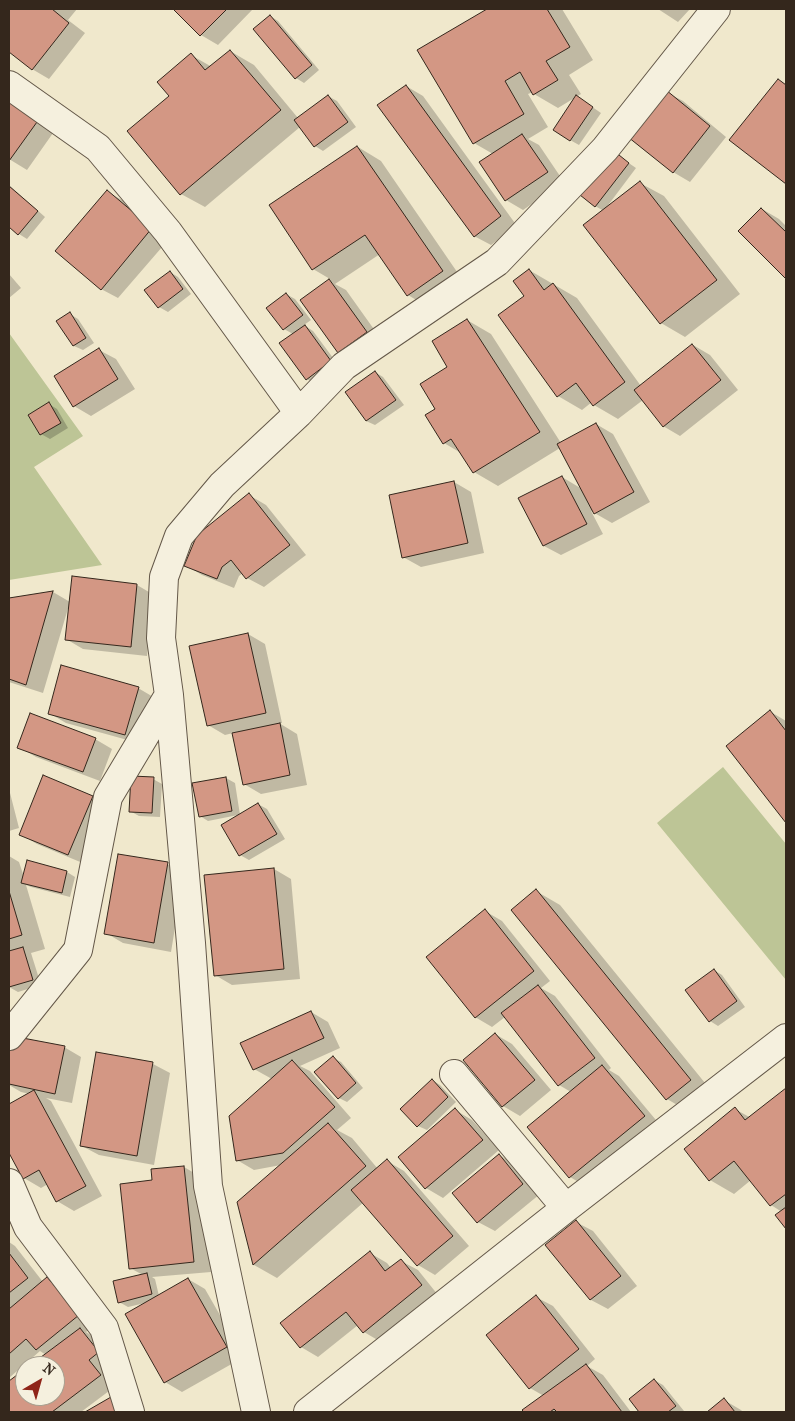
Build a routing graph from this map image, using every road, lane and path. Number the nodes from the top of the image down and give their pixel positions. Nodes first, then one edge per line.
1 (716, 9) edge
2 (9, 85) edge
3 (299, 413) junction
4 (169, 695) junction
5 (9, 1036) edge
6 (786, 1038) edge
7 (454, 1074) dead end
8 (9, 1183) edge
9 (566, 1208) junction
10 (130, 1412) edge
11 (256, 1412) edge
12 (308, 1412) edge

1 - 3 street
2 - 3 street
3 - 4 street
4 - 5 street
4 - 11 street
6 - 9 street
7 - 9 street
8 - 10 street
9 - 12 street

